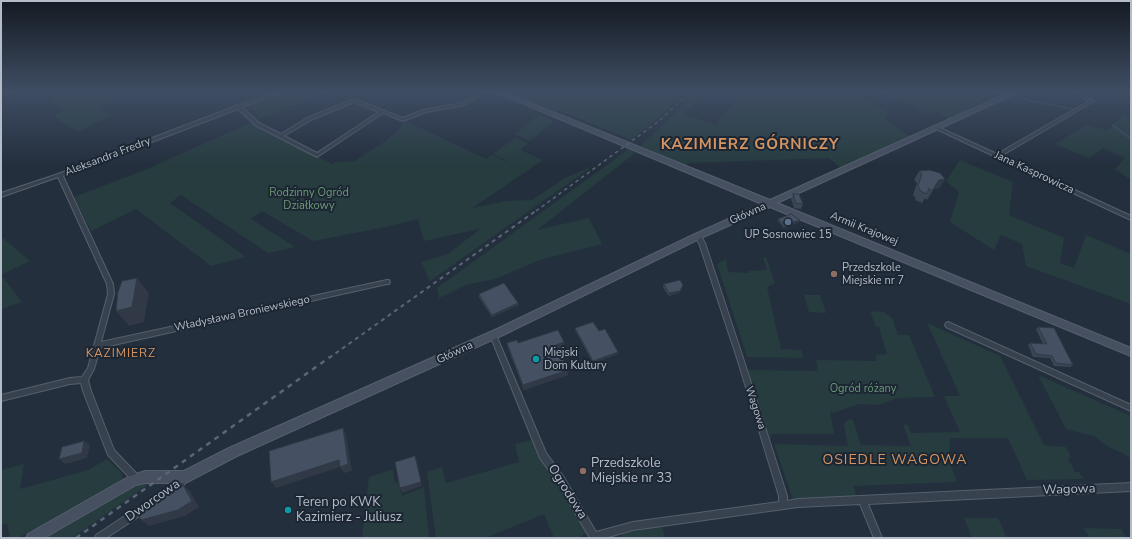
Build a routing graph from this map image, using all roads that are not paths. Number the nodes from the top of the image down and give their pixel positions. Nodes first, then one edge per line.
1 (212, 116) edge
2 (247, 116) edge
3 (316, 116) edge
4 (376, 116) edge
5 (393, 116) edge
6 (413, 116) edge
7 (558, 116) edge
8 (962, 116) edge
9 (1066, 116) edge
10 (936, 128) junction
11 (281, 136) junction
12 (998, 156) junction
13 (60, 175) junction
14 (1, 195) edge
15 (786, 196) junction
16 (770, 203) junction
17 (789, 211) junction
18 (1131, 218) edge
19 (698, 236) junction
20 (387, 282) dead end
21 (948, 325) dead end
22 (493, 335) junction
23 (97, 346) junction
24 (1131, 352) edge
25 (84, 380) junction
26 (1, 398) edge
27 (1131, 408) edge
28 (185, 477) junction
29 (134, 480) junction
30 (1131, 486) edge
31 (862, 500) junction
32 (783, 505) junction
33 (32, 538) edge
34 (99, 538) edge
35 (878, 538) edge

1 - 13 street, Aleksandra Fredry
2 - 11 street
3 - 11 street
4 - 11 street
5 - 6 street
7 - 16 street, Armii Krajowej
8 - 10 street, Główna
9 - 12 street
10 - 12 street, Jana Kasprowicza
10 - 15 street, Główna
12 - 18 street, Jana Kasprowicza
13 - 14 street, Aleksandra Fredry
13 - 23 street
15 - 16 street, Główna
15 - 17 street
16 - 17 street, Armii Krajowej
16 - 19 street, Główna
17 - 24 street, Armii Krajowej
19 - 22 street, Główna
19 - 32 street, Wagowa
20 - 23 street, Władysława Broniewskiego
21 - 27 street
22 - 28 street, Główna
22 - 32 street, Ogrodowa
23 - 25 street
25 - 26 street
25 - 29 street
28 - 29 street, Główna
28 - 34 street, Dworcowa
29 - 33 street
30 - 31 street, Wagowa
31 - 32 street, Wagowa
31 - 35 street

